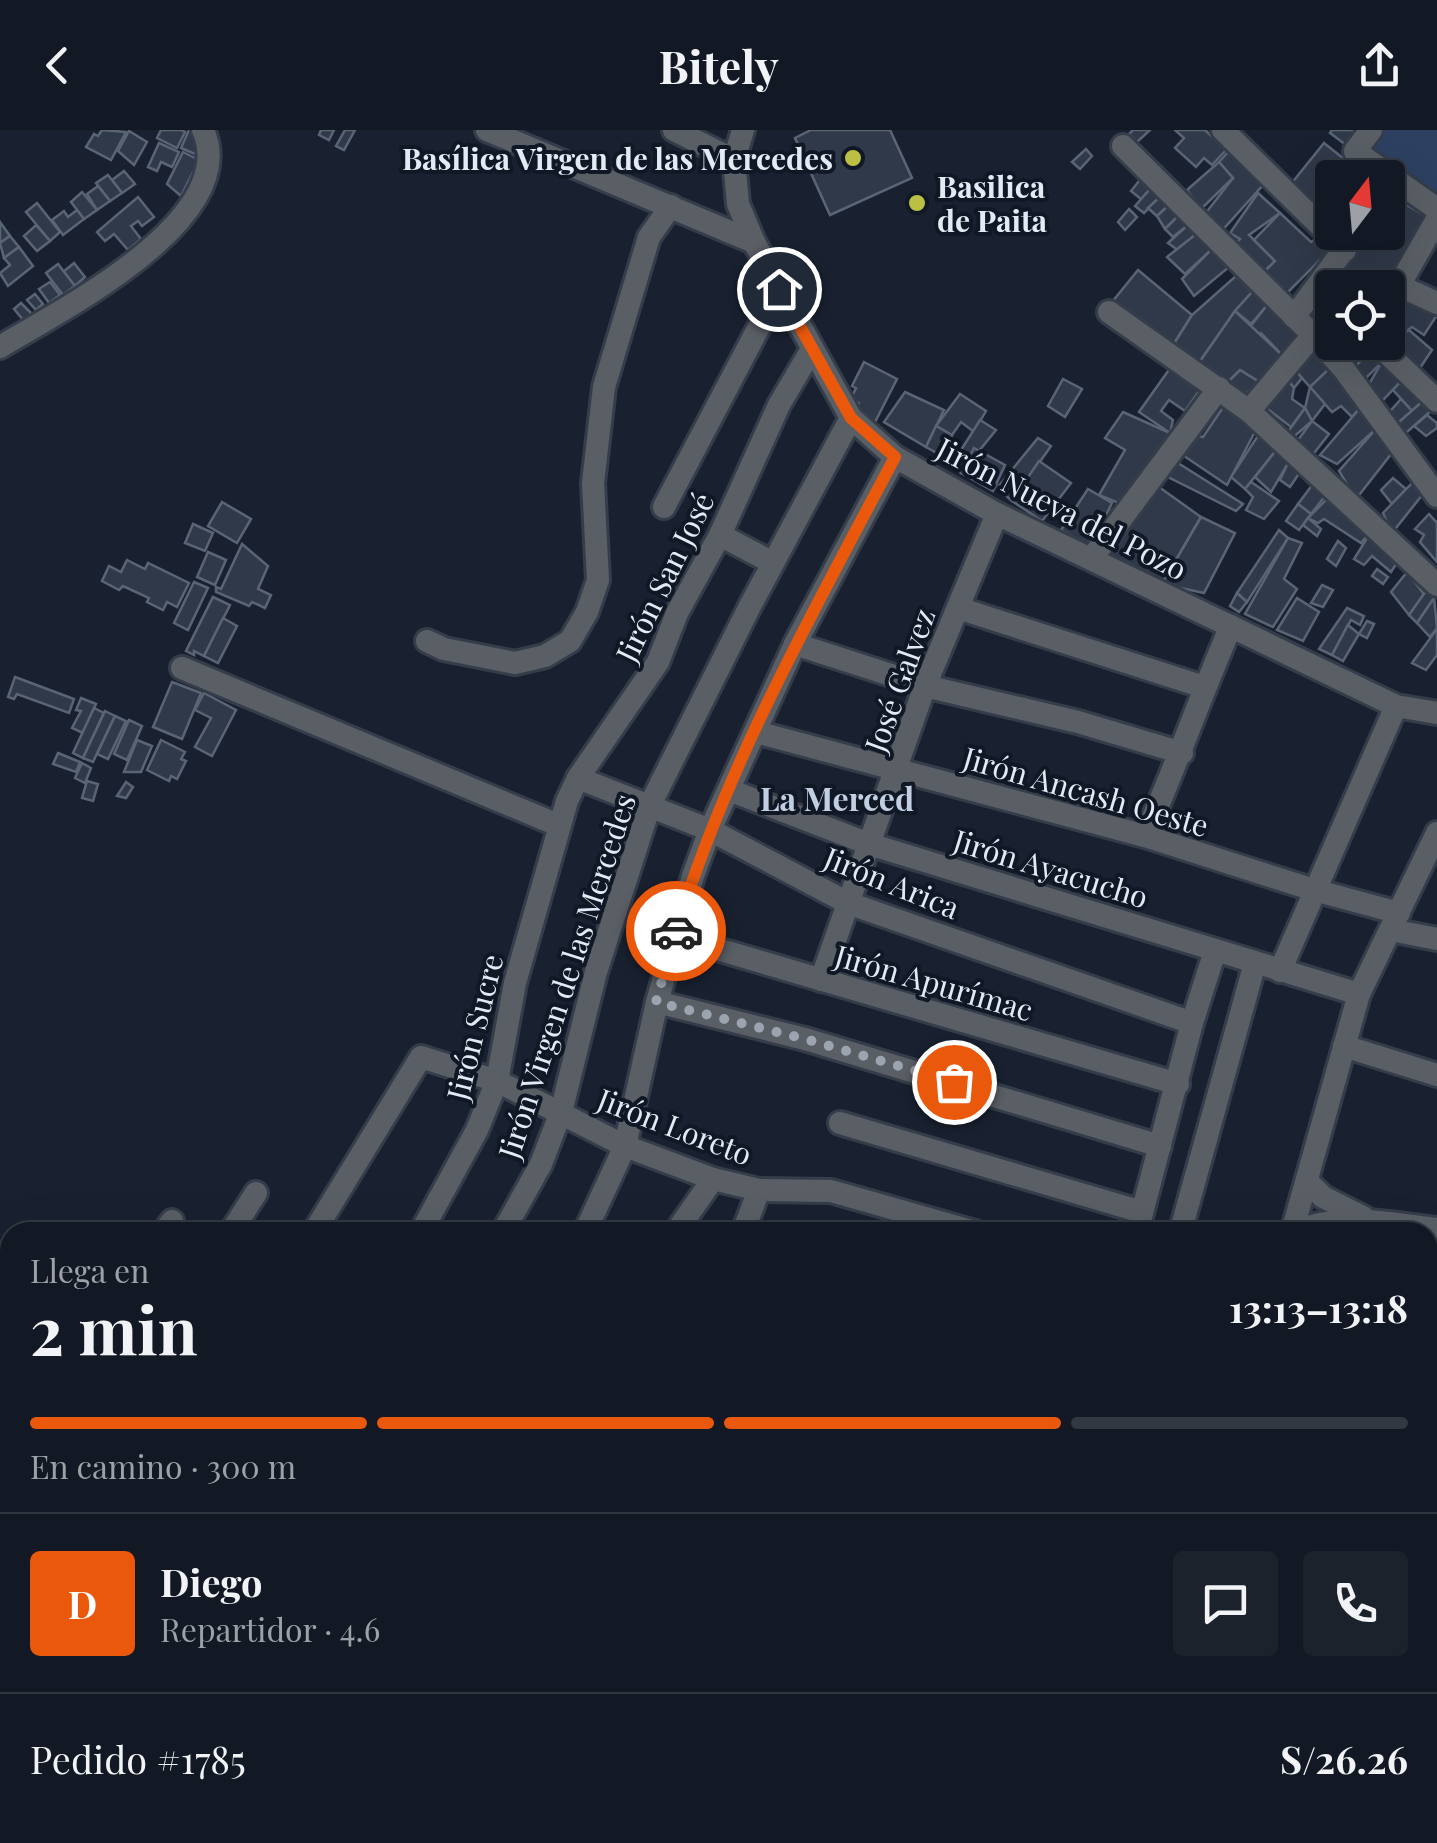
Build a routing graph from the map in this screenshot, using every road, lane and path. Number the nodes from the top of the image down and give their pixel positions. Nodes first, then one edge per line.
1 (203, 130) edge
2 (487, 130) edge
3 (674, 130) edge
4 (743, 130) edge
5 (1223, 130) edge
6 (1371, 130) edge
7 (1123, 146) dead end
8 (734, 160) junction
9 (1365, 160) edge
10 (1405, 192) edge
11 (671, 206) junction
12 (1437, 209) edge
13 (1315, 210) edge
14 (1437, 219) edge
15 (754, 242) junction
16 (1344, 250) edge
17 (1405, 274) edge
18 (779, 289) junction
19 (1405, 297) edge
20 (1437, 304) edge
21 (1109, 312) dead end
22 (1294, 317) junction
23 (1313, 335) junction
24 (0, 346) edge
25 (812, 349) junction
26 (1351, 360) edge
27 (1394, 360) edge
28 (1343, 368) junction
29 (1219, 388) junction
30 (1437, 400) edge
31 (1248, 410) junction
32 (851, 418) junction
33 (895, 457) junction
34 (1437, 496) edge
35 (664, 507) dead end
36 (997, 514) junction
37 (720, 535) junction
38 (1092, 558) junction
39 (773, 562) junction
40 (1437, 585) edge
41 (958, 608) junction
42 (1231, 626) junction
43 (427, 641) dead end
44 (795, 644) junction
45 (182, 668) dead end
46 (925, 686) junction
47 (1204, 687) junction
48 (1396, 706) junction
49 (1437, 713) edge
50 (756, 732) junction
51 (1182, 753) junction
52 (898, 770) junction
53 (578, 778) junction
54 (729, 790) junction
55 (650, 805) junction
56 (558, 826) junction
57 (710, 830) junction
58 (1437, 833) edge
59 (1145, 836) junction
60 (869, 844) junction
61 (1314, 890) junction
62 (848, 903) junction
63 (1395, 922) junction
64 (676, 933) junction
65 (1437, 939) edge
66 (1215, 951) junction
67 (1255, 963) junction
68 (1280, 970) junction
69 (820, 980) junction
70 (1358, 994) junction
71 (656, 1002) junction
72 (1192, 1023) junction
73 (1344, 1046) junction
74 (1437, 1075) edge
75 (497, 1081) junction
76 (1178, 1084) junction
77 (560, 1112) junction
78 (840, 1123) dead end
79 (625, 1146) junction
80 (1160, 1146) junction
81 (713, 1179) junction
82 (1307, 1181) junction
83 (758, 1190) junction
84 (256, 1194) dead end
85 (1366, 1219) junction
86 (238, 1222) edge
87 (320, 1222) edge
88 (427, 1222) edge
89 (509, 1222) edge
90 (591, 1222) edge
91 (683, 1222) edge
92 (747, 1222) edge
93 (895, 1222) edge
94 (1140, 1222) edge
95 (1183, 1222) edge
96 (1295, 1222) edge
97 (1320, 1222) edge
98 (1382, 1222) edge

1 - 24 street
2 - 11 street
3 - 8 street
4 - 8 street, Jirón Nueva del Pozo
5 - 13 street
6 - 9 street
7 - 22 street
8 - 15 street, Jirón Nueva del Pozo
10 - 12 street
11 - 15 street
11 - 43 street
14 - 17 street
15 - 18 street, Jirón Nueva del Pozo
16 - 22 street
18 - 25 street, Jirón Nueva del Pozo
18 - 35 street
19 - 20 street
21 - 29 street
22 - 23 street
23 - 28 street
23 - 31 street
25 - 32 street, Jirón Nueva del Pozo
25 - 37 street, Jirón San José
26 - 28 street
27 - 30 street
28 - 34 street
29 - 31 street
29 - 38 street
31 - 40 street
32 - 33 street, Jirón Nueva del Pozo
32 - 39 street, Jirón Virgen de las Mercedes
33 - 36 street, Jirón Nueva del Pozo
33 - 44 street
36 - 38 street, Jirón Nueva del Pozo
36 - 41 street, José Galvez
37 - 39 street
37 - 53 street, Jirón San José
38 - 42 street, Jirón Nueva del Pozo
39 - 55 street, Jirón Virgen de las Mercedes
41 - 46 street, José Galvez
41 - 47 street
42 - 47 street
42 - 48 street, Jirón Nueva del Pozo
44 - 46 street
44 - 50 street
45 - 56 street
46 - 51 street
46 - 52 street, José Galvez
47 - 51 street
48 - 49 street, Jirón Nueva del Pozo
48 - 61 street
50 - 52 street, Jirón Ancash Oeste
50 - 54 street
51 - 59 street
52 - 59 street, Jirón Ancash Oeste
52 - 60 street, José Galvez
53 - 55 street, Jirón Arica
53 - 56 street, Jirón San José
54 - 57 street
54 - 60 street, Jirón Ayacucho
55 - 57 street, Jirón Arica
55 - 77 street, Jirón Virgen de las Mercedes
56 - 75 street, Jirón Sucre
57 - 62 street, Jirón Arica
57 - 64 street
58 - 63 street
59 - 61 street, Jirón Ancash Oeste
60 - 62 street, José Galvez
60 - 66 street, Jirón Ayacucho
61 - 63 street, Jirón Ancash Oeste
61 - 68 street
62 - 69 street, José Galvez
62 - 72 street, Jirón Arica
63 - 65 street, Jirón Ancash Oeste
63 - 70 street
64 - 69 street, Jirón Apurímac
64 - 71 street
66 - 67 street, Jirón Ayacucho
66 - 72 street
67 - 68 street, Jirón Ayacucho
67 - 95 street
68 - 70 street, Jirón Ayacucho
69 - 76 street, Jirón Apurímac
70 - 73 street
71 - 79 street
71 - 80 street
72 - 76 street
73 - 74 street
73 - 82 street
75 - 77 street, Jirón Loreto
75 - 87 street, Jirón Loreto
75 - 88 street, Jirón Sucre
76 - 80 street
77 - 79 street, Jirón Loreto
77 - 89 street, Jirón Virgen de las Mercedes
78 - 94 street
79 - 81 street, Jirón Loreto
79 - 90 street
80 - 94 street
81 - 83 street, Jirón Loreto
81 - 91 street
82 - 85 street
82 - 96 street
83 - 92 street
83 - 93 street, Jirón Loreto
84 - 86 street
85 - 97 street
85 - 98 street

